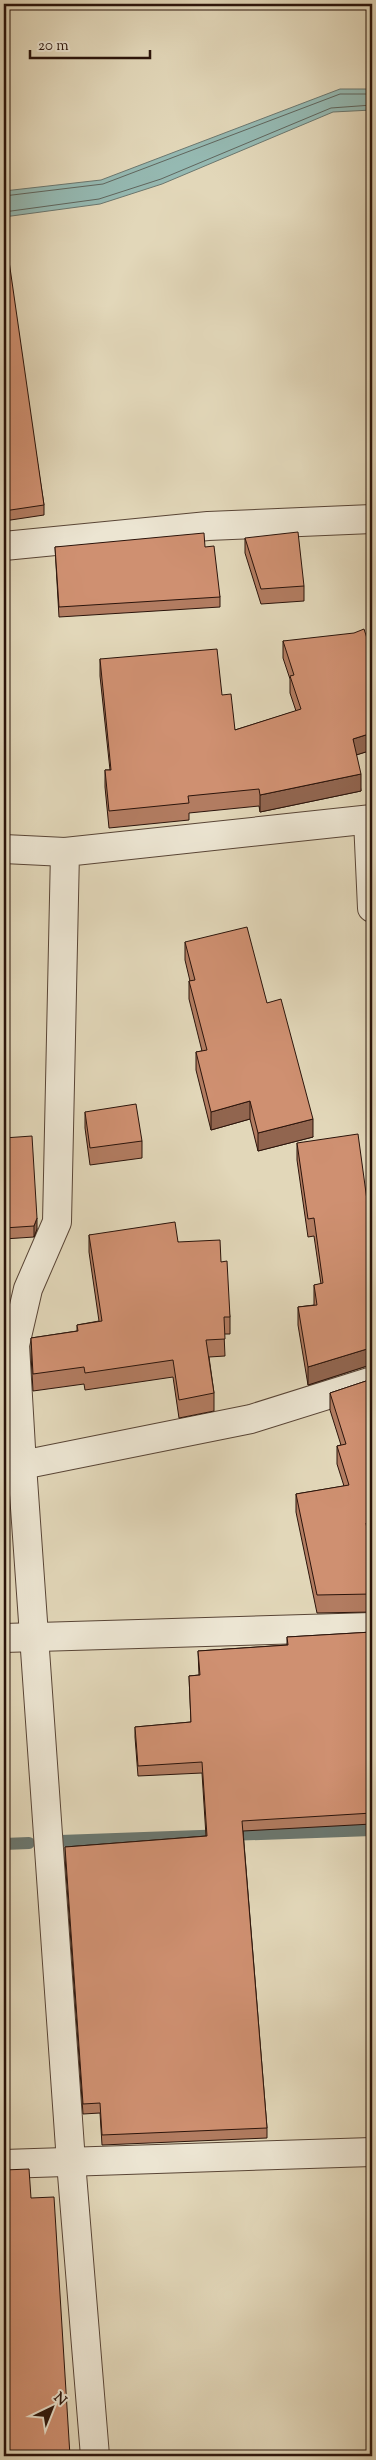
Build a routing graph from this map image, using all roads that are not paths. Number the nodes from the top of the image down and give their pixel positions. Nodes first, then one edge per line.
1 (372, 519) edge
2 (4, 546) edge
3 (370, 819) edge
4 (4, 849) edge
5 (65, 852) junction
6 (372, 908) edge
7 (372, 1381) edge
8 (22, 1465) junction
9 (372, 1627) edge
10 (34, 1636) junction
11 (4, 1638) edge
12 (372, 2152) edge
13 (71, 2162) junction
14 (4, 2164) edge
15 (95, 2456) edge

1 - 2 street
3 - 5 street
3 - 6 street
4 - 5 street
5 - 8 street
7 - 8 street
8 - 10 street
9 - 10 street
10 - 11 street
10 - 13 street
12 - 13 street
13 - 14 street
13 - 15 street

